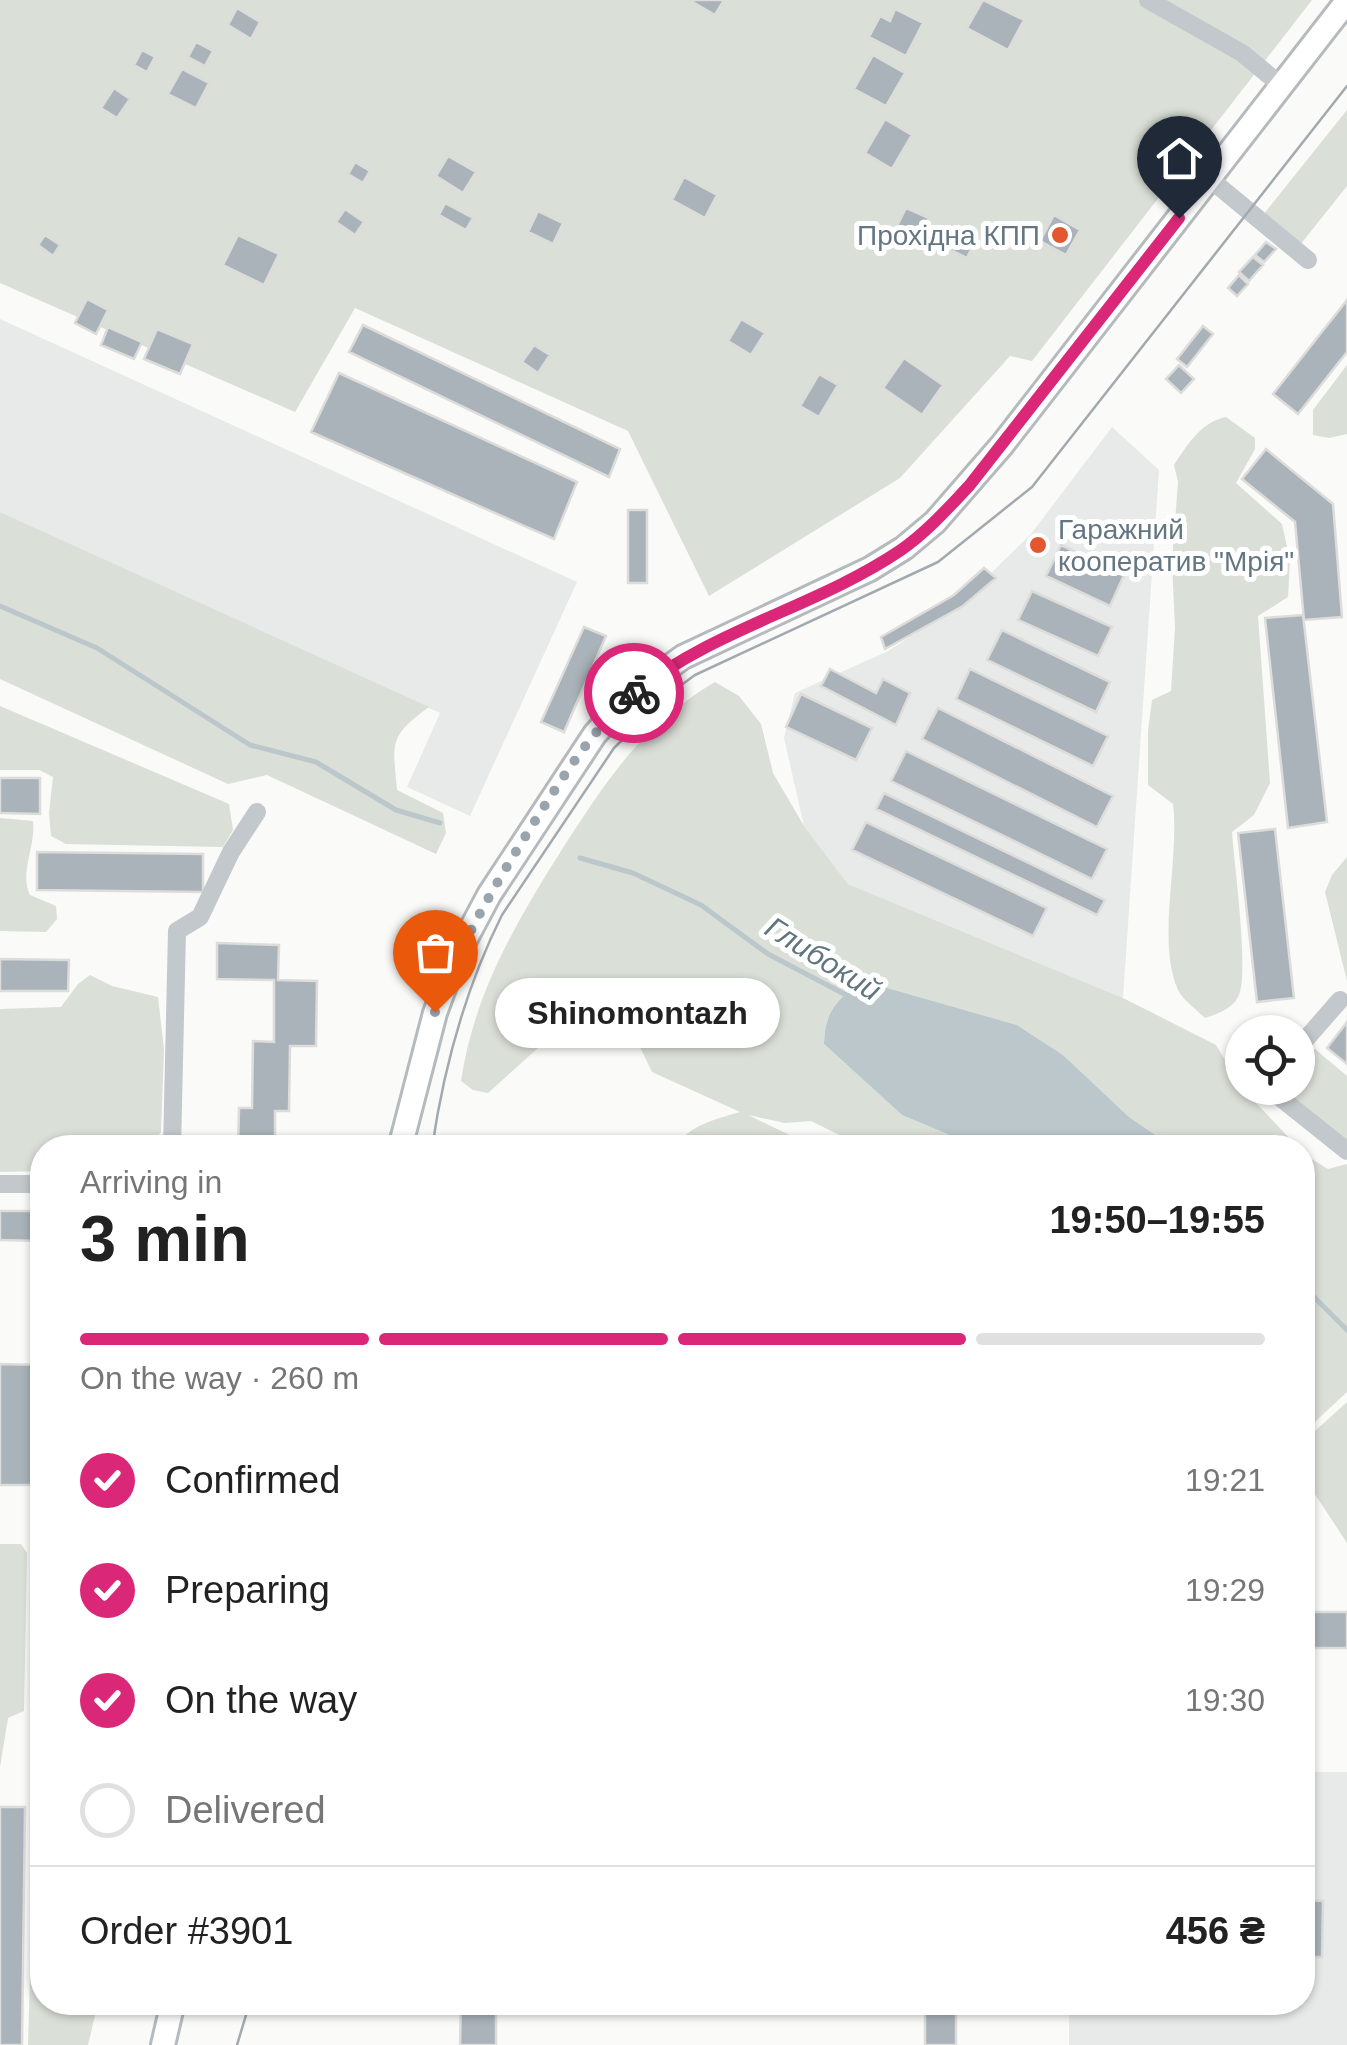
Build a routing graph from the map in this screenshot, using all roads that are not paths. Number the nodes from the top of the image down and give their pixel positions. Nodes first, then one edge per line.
1 (1148, 0) edge
2 (1347, 1) edge
3 (1282, 86) junction
4 (1210, 179) junction
5 (1308, 260) dead end
6 (257, 812) dead end
7 (1340, 1000) dead end
8 (1315, 1029) edge
9 (1289, 1105) edge
10 (172, 1135) edge
11 (404, 1135) edge
12 (1347, 1151) edge
13 (0, 1184) edge
14 (30, 1184) edge
15 (170, 2015) edge
16 (163, 2045) edge

1 - 3 street
2 - 3 main road
3 - 4 main road
4 - 5 street
4 - 11 main road
6 - 10 street
7 - 8 street
9 - 12 street
13 - 14 street
15 - 16 main road

